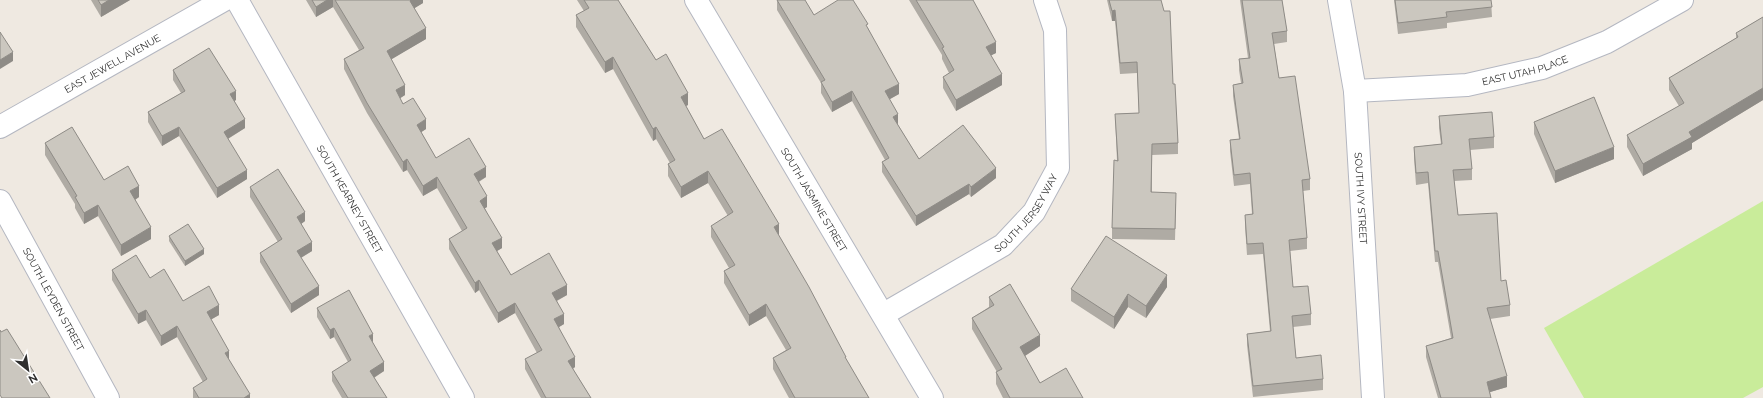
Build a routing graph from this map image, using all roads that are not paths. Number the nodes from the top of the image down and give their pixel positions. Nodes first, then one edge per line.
1 (224, 0) edge
2 (237, 0) edge
3 (696, 0) edge
4 (1045, 0) edge
5 (1339, 0) edge
6 (1682, 0) edge
7 (1355, 91) junction
8 (0, 127) edge
9 (0, 201) edge
10 (884, 314) junction
11 (108, 398) edge
12 (463, 398) edge
13 (932, 398) edge
14 (1373, 398) edge

1 - 8 street, EAST JEWELL AVENUE
2 - 12 street, SOUTH KEARNEY STREET
3 - 10 street, SOUTH JASMINE STREET
4 - 10 street, SOUTH JERSEY WAY
5 - 7 street, SOUTH IVY STREET
6 - 7 street, EAST UTAH PLACE
7 - 14 street, SOUTH IVY STREET
9 - 11 street, SOUTH LEYDEN STREET
10 - 13 street, SOUTH JASMINE STREET

